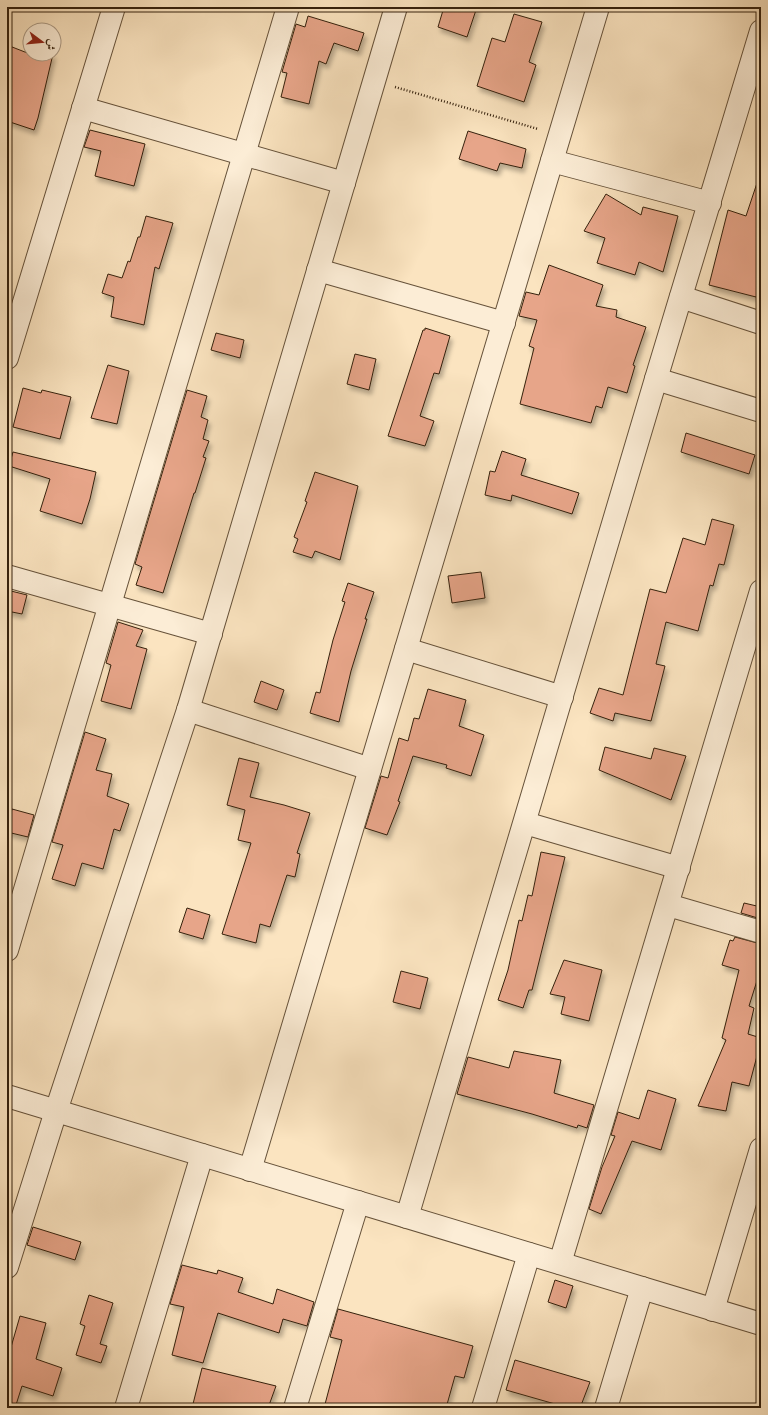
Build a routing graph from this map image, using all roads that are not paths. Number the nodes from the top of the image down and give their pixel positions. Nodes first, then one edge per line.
1 (114, 7) edge
2 (288, 7) edge
3 (396, 7) edge
4 (598, 7) edge
5 (761, 31) edge
6 (83, 108) junction
7 (244, 155) junction
8 (552, 160) junction
9 (344, 183) junction
10 (710, 203) junction
11 (318, 270) junction
12 (681, 297) junction
13 (504, 323) junction
14 (761, 323) edge
15 (7, 358) edge
16 (656, 379) junction
17 (761, 411) edge
18 (7, 576) edge
19 (761, 591) edge
20 (110, 605) junction
21 (211, 634) junction
22 (406, 649) junction
23 (562, 697) junction
24 (188, 710) junction
25 (370, 769) junction
26 (525, 823) junction
27 (679, 868) junction
28 (668, 905) junction
29 (761, 932) edge
30 (7, 950) edge
31 (7, 1096) edge
32 (56, 1111) junction
33 (761, 1150) edge
34 (202, 1155) junction
35 (250, 1170) junction
36 (358, 1202) junction
37 (407, 1217) junction
38 (529, 1254) junction
39 (560, 1263) junction
40 (7, 1267) edge
41 (642, 1288) junction
42 (713, 1310) junction
43 (761, 1324) edge
44 (126, 1408) edge
45 (295, 1408) edge
46 (483, 1408) edge
47 (606, 1408) edge

1 - 6 street
2 - 7 street
3 - 9 street
4 - 8 street
5 - 10 street
6 - 7 street
6 - 15 street
7 - 9 street
7 - 20 street
8 - 10 street
8 - 13 street
9 - 11 street
10 - 12 street
11 - 13 street
11 - 21 street
12 - 14 street
12 - 16 street
13 - 22 street
16 - 17 street
16 - 23 street
18 - 20 street
19 - 27 street
20 - 21 street
20 - 30 street
21 - 24 street
22 - 23 street
22 - 25 street
23 - 26 street
24 - 25 street
24 - 32 street
25 - 35 street
26 - 27 street
26 - 37 street
27 - 28 street
28 - 29 street
28 - 39 street
31 - 32 street
32 - 34 street
32 - 40 street
33 - 42 street
34 - 35 street
34 - 44 street
35 - 36 street
36 - 37 street
36 - 45 street
37 - 38 street
38 - 39 street
38 - 46 street
39 - 41 street
41 - 42 street
41 - 47 street
42 - 43 street

